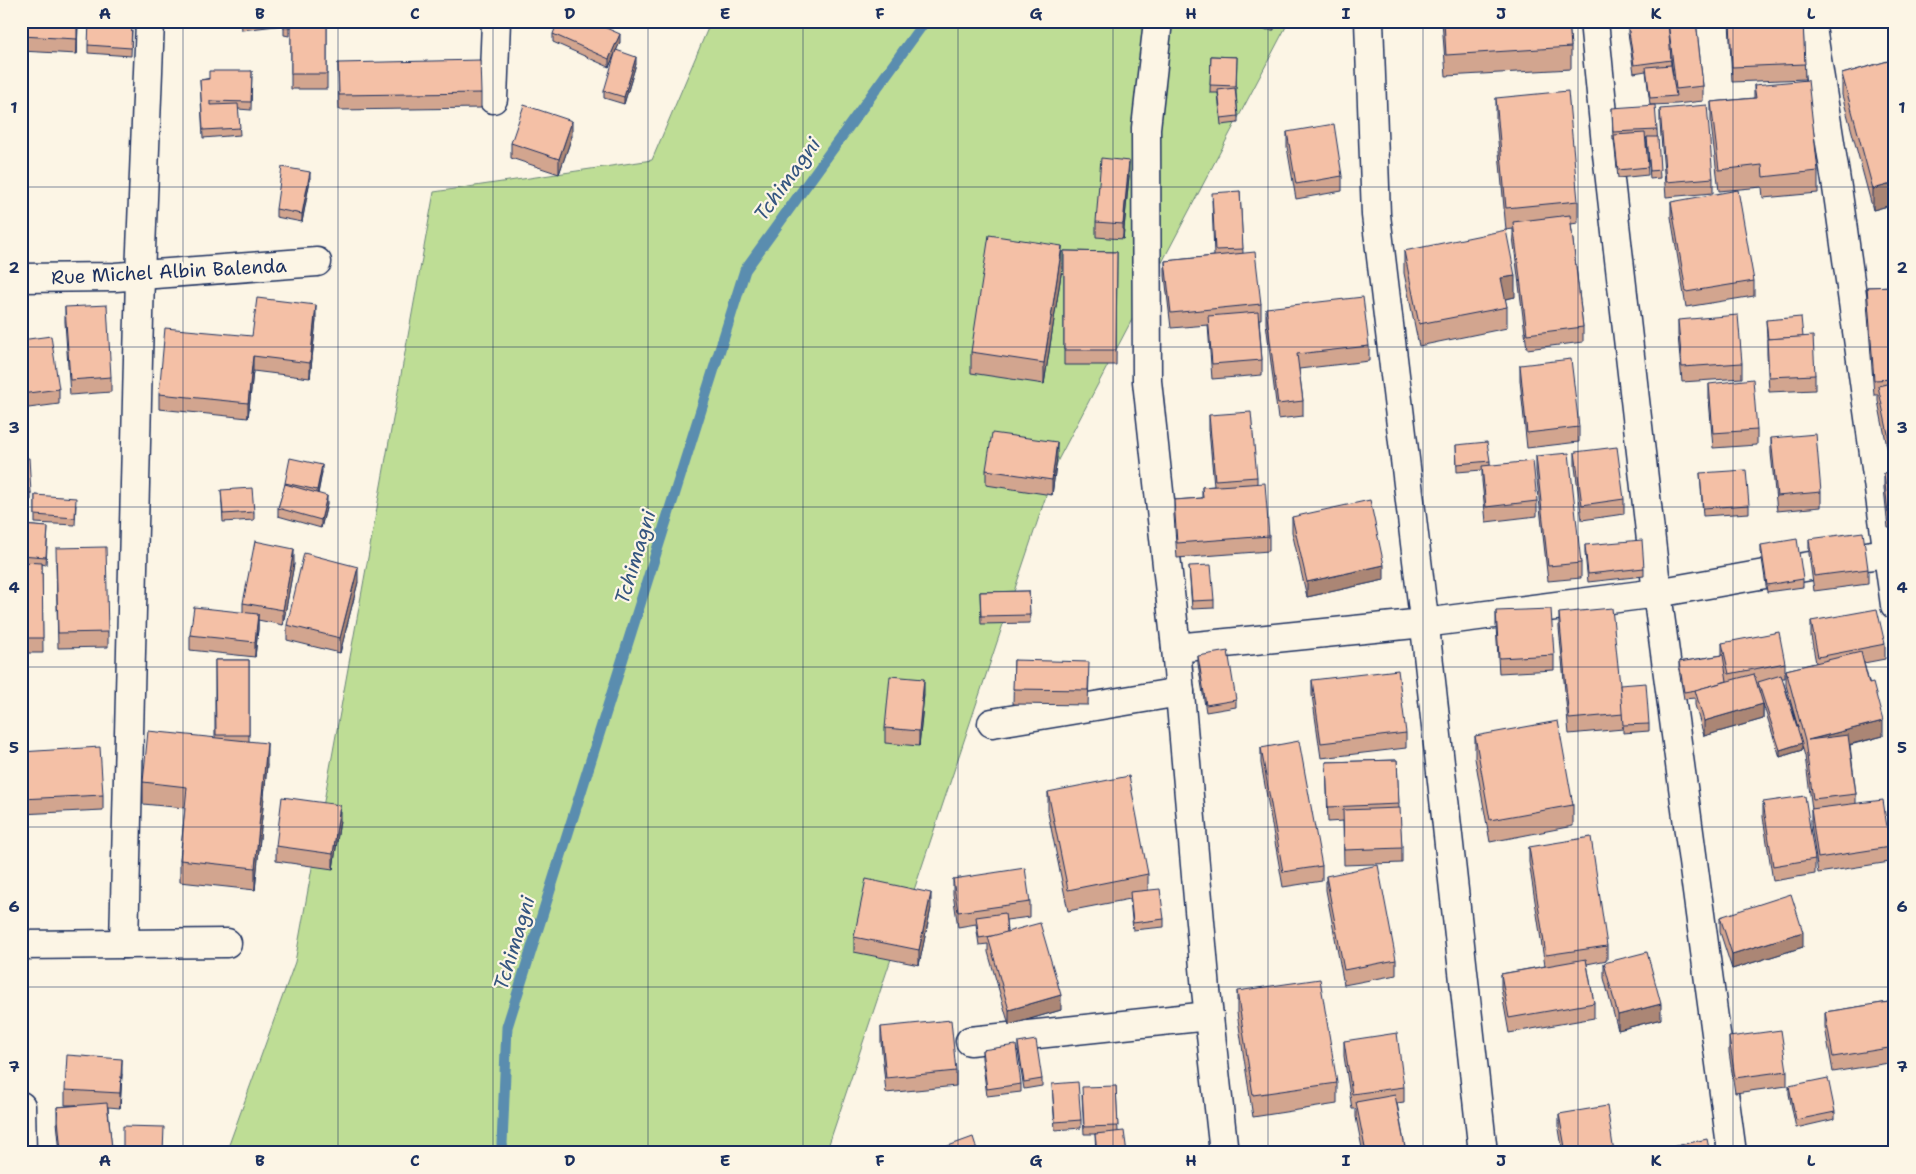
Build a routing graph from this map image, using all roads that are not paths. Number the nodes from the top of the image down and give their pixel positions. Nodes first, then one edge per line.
1 (150, 21) edge
2 (496, 21) edge
3 (1158, 21) edge
4 (1368, 21) edge
5 (1594, 21) edge
6 (1810, 21) edge
7 (493, 98) dead end
8 (318, 262) dead end
9 (140, 275) junction
10 (21, 278) edge
11 (1891, 552) edge
12 (1657, 594) junction
13 (1895, 605) edge
14 (1424, 623) junction
15 (1176, 648) junction
16 (1180, 692) junction
17 (992, 724) dead end
18 (124, 944) junction
19 (227, 944) dead end
20 (21, 945) edge
21 (1209, 1016) junction
22 (970, 1041) dead end
23 (21, 1106) edge
24 (22, 1153) edge
25 (1224, 1153) edge
26 (1483, 1153) edge
27 (1732, 1153) edge

1 - 9 street
2 - 7 street
3 - 15 street
4 - 14 street
5 - 12 street
6 - 11 street
8 - 9 street, Rue Michel Albin Balenda
9 - 10 street, Rue Michel Albin Balenda
9 - 18 street
11 - 12 street
11 - 13 street
12 - 14 street
12 - 27 street
14 - 15 street
14 - 26 street
15 - 16 street
16 - 17 street
16 - 21 street
18 - 19 street
18 - 20 street
21 - 22 street
21 - 25 street
23 - 24 street

